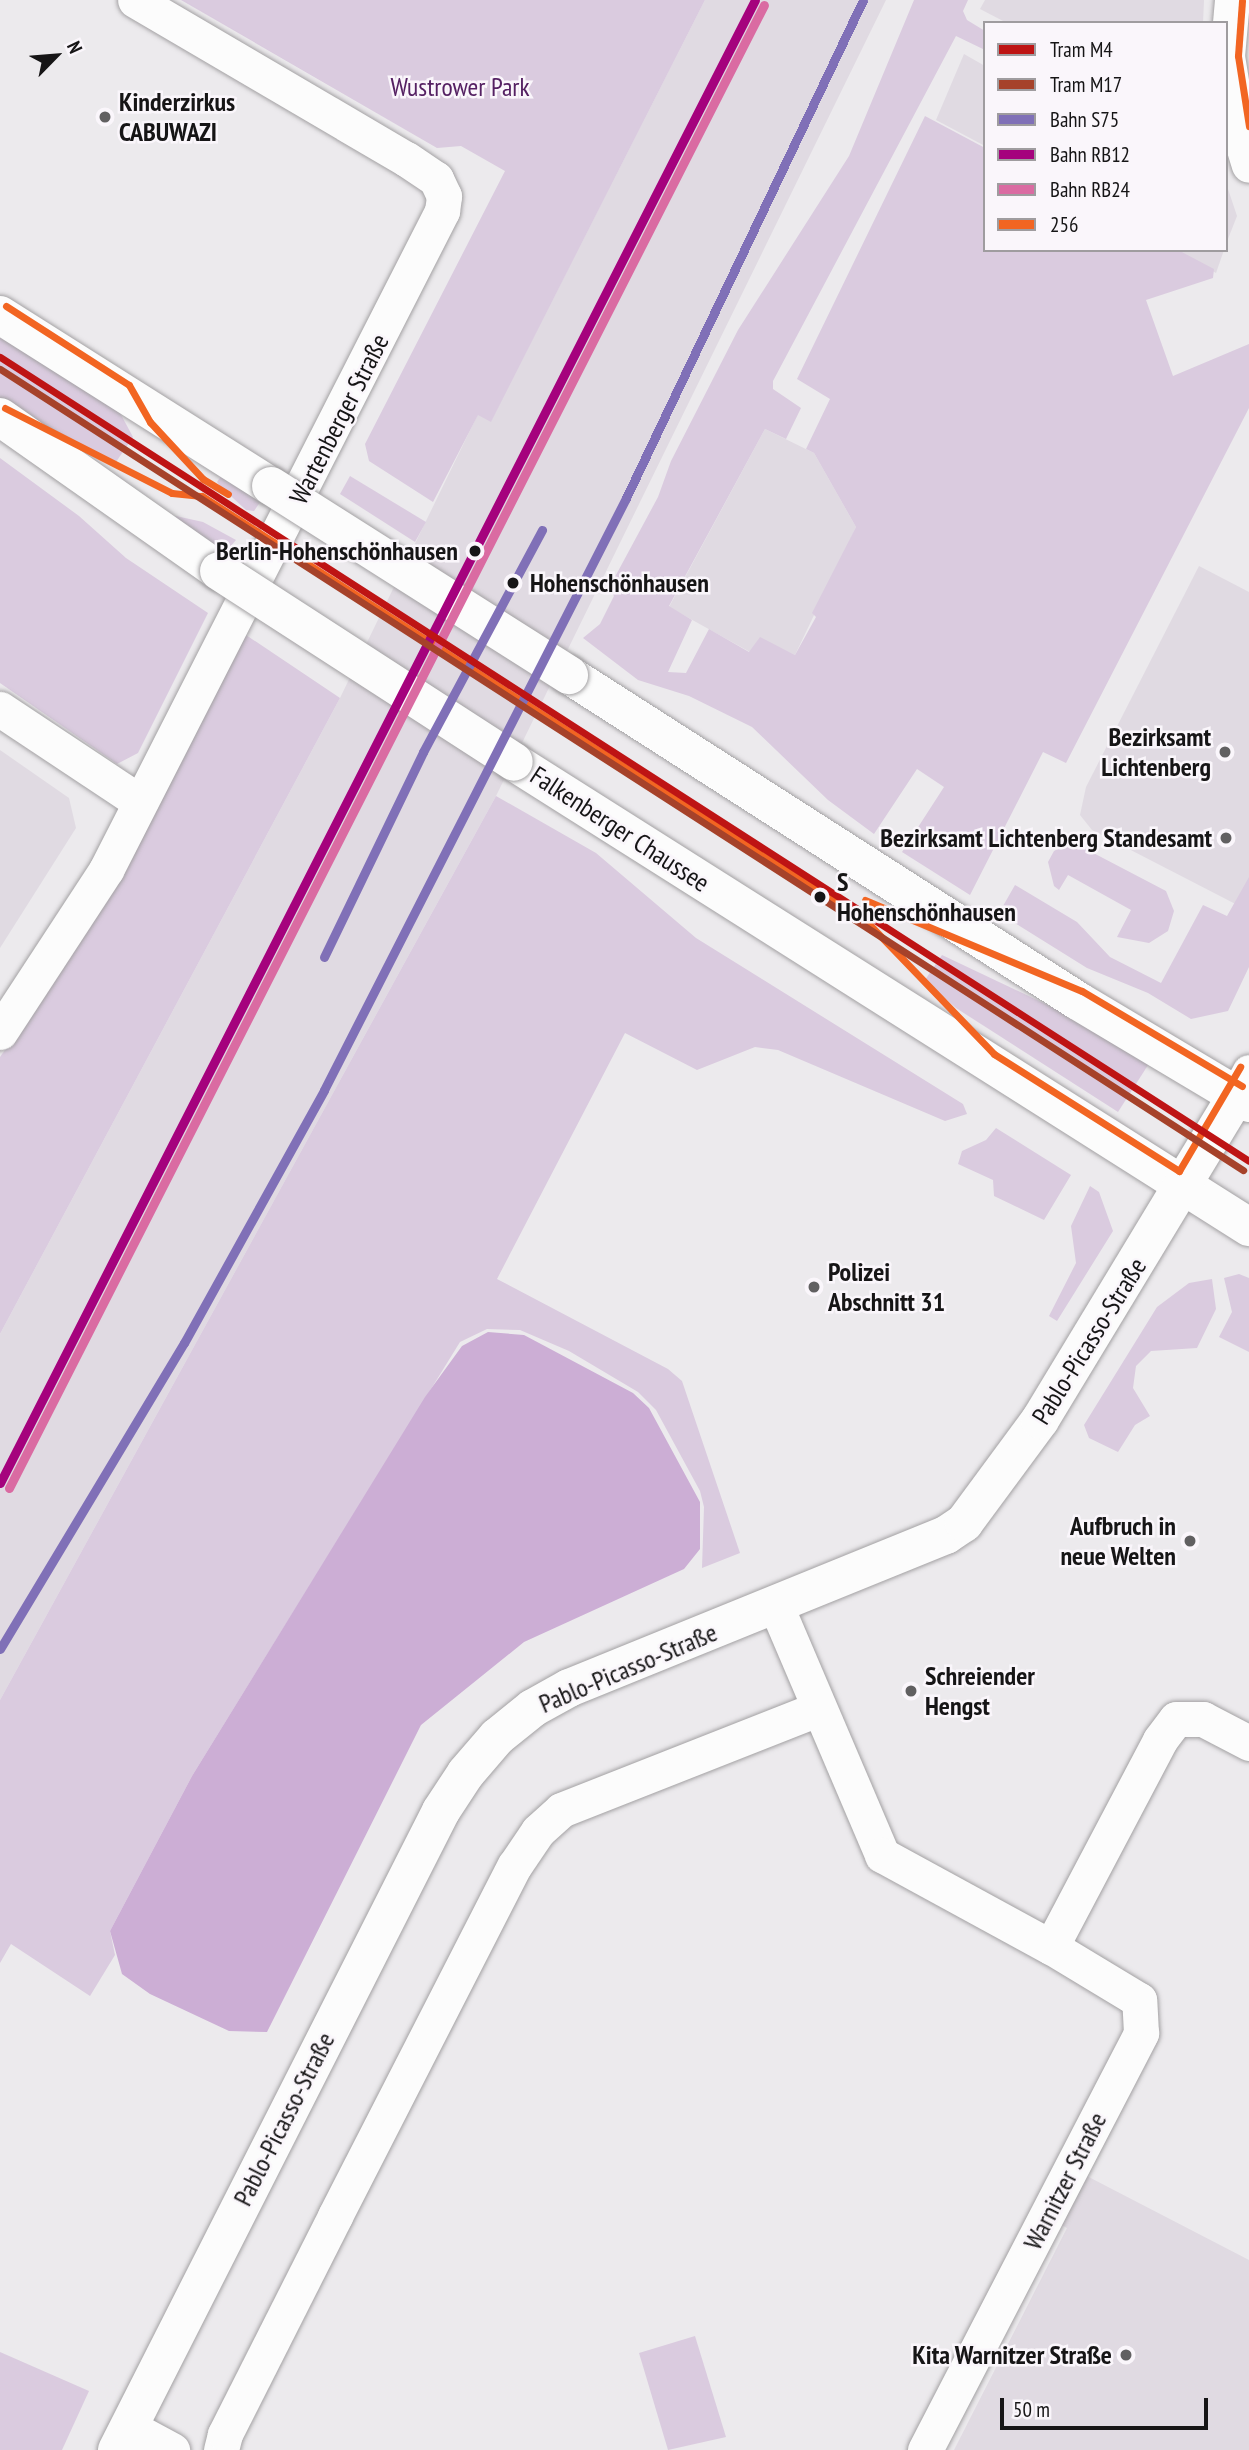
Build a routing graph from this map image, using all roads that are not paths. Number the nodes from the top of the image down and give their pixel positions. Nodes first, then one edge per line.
1 (135, 0) edge
2 (1232, 0) edge
3 (1228, 45) edge
4 (1228, 62) edge
5 (1249, 165) edge
6 (0, 315) edge
7 (0, 417) edge
8 (0, 709) edge
9 (140, 802) junction
10 (0, 1032) edge
11 (1245, 1090) edge
12 (1183, 1185) junction
13 (1249, 1227) edge
14 (776, 1606) junction
15 (817, 1709) junction
16 (1249, 1743) edge
17 (1051, 1947) junction
18 (123, 2439) edge
19 (172, 2450) edge
20 (221, 2450) edge
21 (925, 2450) edge

1 - 9 street, Wartenberger Straße
2 - 3 street
4 - 5 street
6 - 11 main road, bridge
7 - 12 main road, Falkenberger Chaussee, bridge
8 - 9 street
9 - 10 street, Wartenberger Straße
11 - 12 main road, Pablo-Picasso-Straße
12 - 13 main road, Falkenberger Chaussee
12 - 14 main road, Pablo-Picasso-Straße
14 - 15 street, Warnitzer Straße
14 - 18 main road, Pablo-Picasso-Straße
15 - 17 street, Warnitzer Straße
15 - 20 street
16 - 17 street
17 - 21 street, Warnitzer Straße
18 - 19 street

